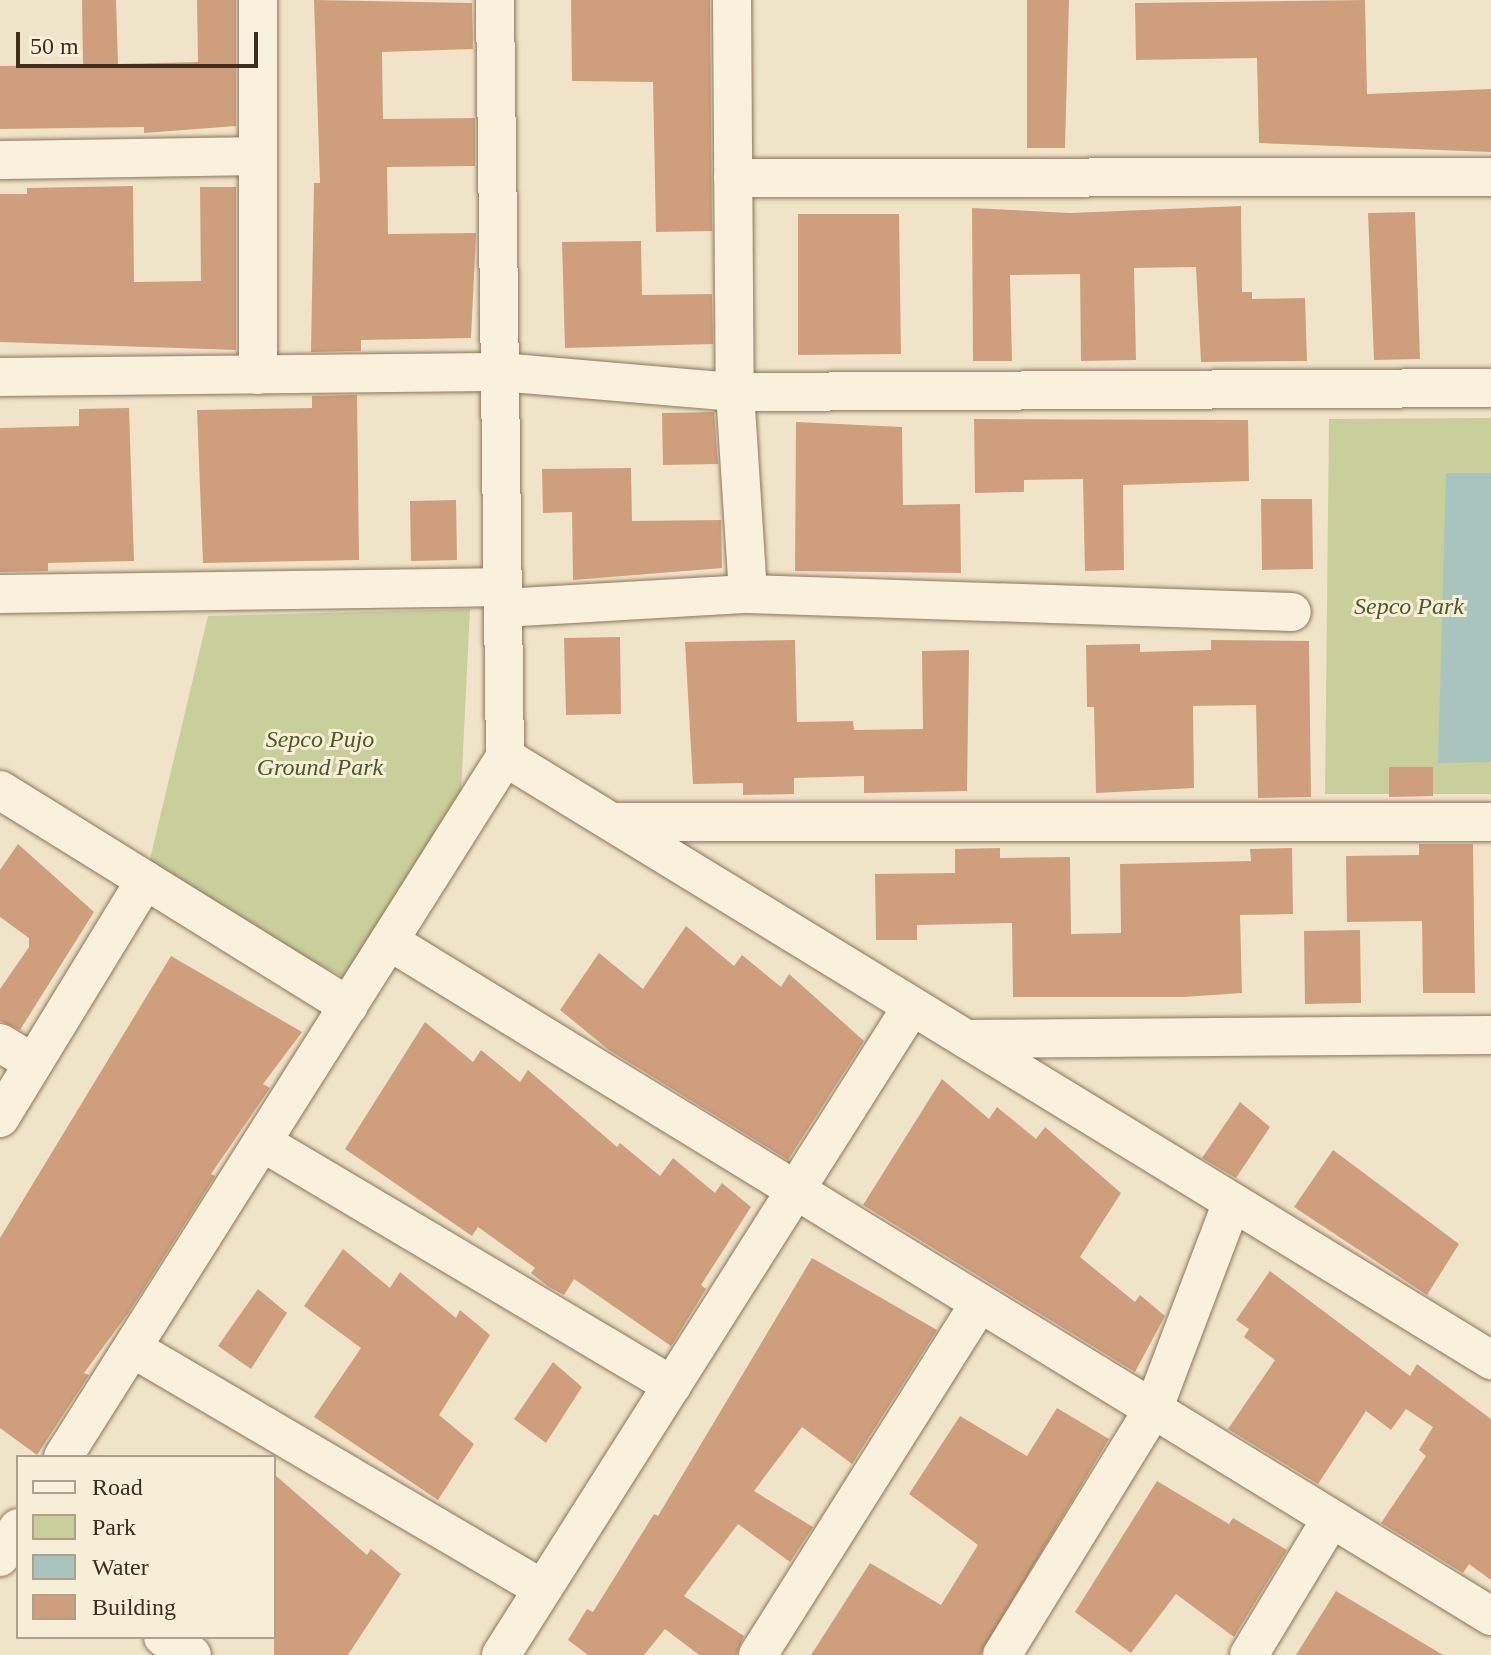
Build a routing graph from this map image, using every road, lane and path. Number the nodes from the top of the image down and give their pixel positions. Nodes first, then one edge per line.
1 (258, 0) edge
2 (495, 0) edge
3 (732, 0) edge
4 (258, 156) junction
5 (0, 160) edge
6 (1491, 177) edge
7 (733, 178) junction
8 (500, 372) junction
9 (258, 375) junction
10 (0, 377) edge
11 (1491, 388) edge
12 (735, 392) junction
13 (0, 594) edge
14 (748, 594) junction
15 (503, 598) junction
16 (1292, 612) dead end
17 (505, 757) junction
18 (0, 790) edge
19 (612, 822) junction
20 (1491, 822) edge
21 (145, 880) junction
22 (389, 941) junction
23 (348, 1006) junction
24 (912, 1006) junction
25 (1491, 1035) edge
26 (966, 1039) junction
27 (0, 1043) edge
28 (33, 1063) junction
29 (0, 1118) edge
30 (262, 1142) junction
31 (795, 1190) junction
32 (1232, 1202) junction
33 (980, 1303) junction
34 (132, 1348) junction
35 (1491, 1360) edge
36 (672, 1385) junction
37 (1153, 1410) junction
38 (64, 1455) edge
39 (1331, 1519) junction
40 (542, 1589) junction
41 (1491, 1616) edge
42 (166, 1639) edge
43 (192, 1655) edge
44 (501, 1655) edge
45 (758, 1655) edge
46 (1002, 1655) edge
47 (1249, 1655) edge

1 - 4 street
2 - 8 street
3 - 7 street
4 - 5 street
4 - 9 street
6 - 7 street
7 - 12 street
8 - 9 street
8 - 12 street
8 - 15 street
9 - 10 street
11 - 12 street
12 - 14 street
13 - 15 street
14 - 15 street
14 - 16 street
15 - 17 street
17 - 19 street
17 - 22 street
18 - 21 street
19 - 20 street
19 - 24 street
21 - 23 street
21 - 28 street
22 - 23 street
22 - 31 street
23 - 30 street
24 - 26 street
24 - 31 street
25 - 26 street
26 - 32 street
27 - 28 street
28 - 29 street
30 - 34 street
30 - 36 street
31 - 33 street
31 - 36 street
32 - 35 street
32 - 37 street
33 - 37 street
33 - 45 street
34 - 38 street
34 - 40 street
36 - 40 street
37 - 39 street
37 - 46 street
39 - 41 street
39 - 47 street
40 - 44 street
42 - 43 street

